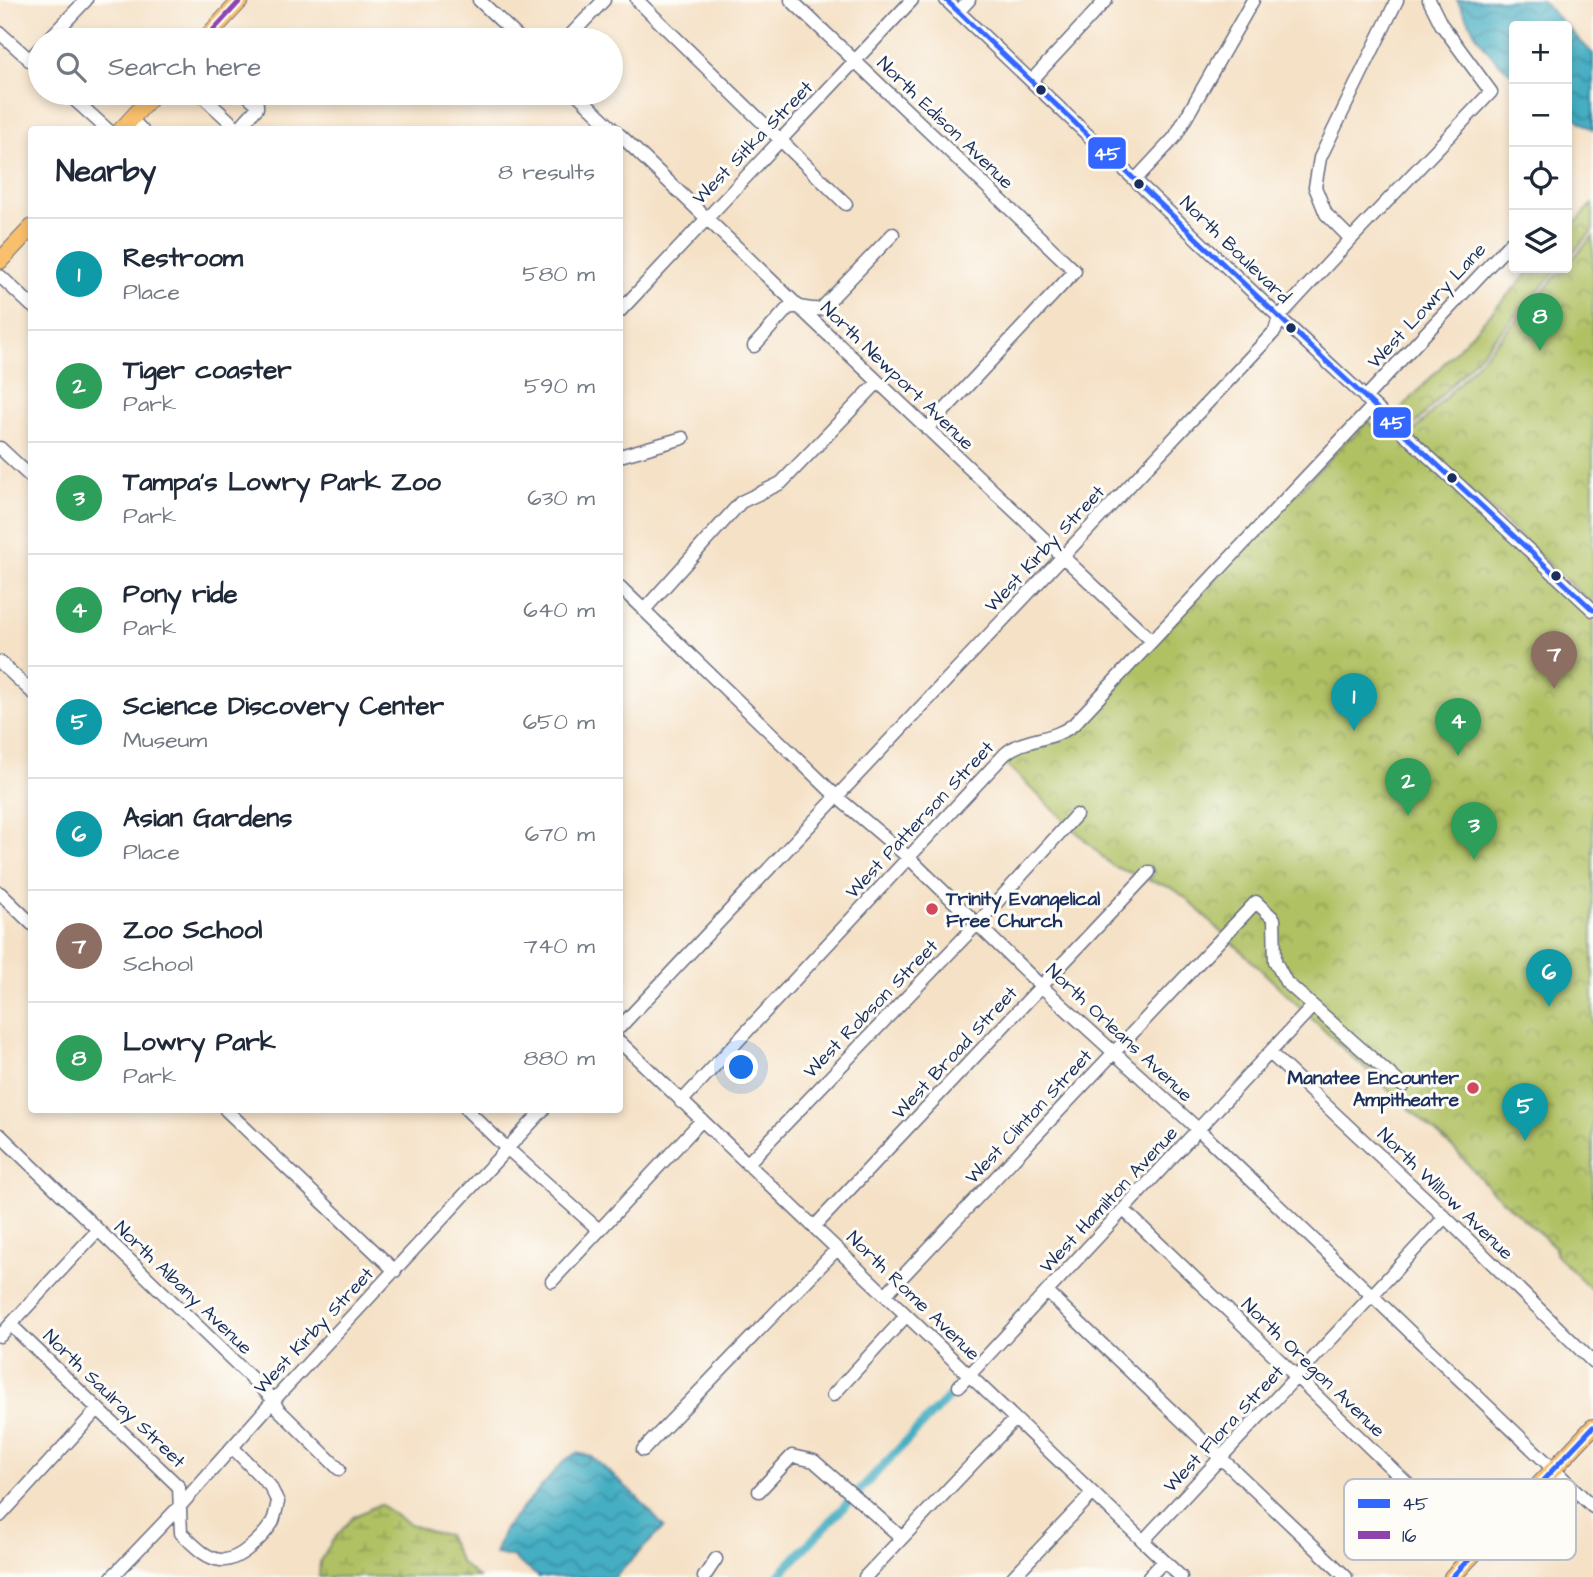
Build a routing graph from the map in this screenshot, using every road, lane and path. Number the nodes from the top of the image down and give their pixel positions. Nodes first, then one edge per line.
1 (86, 0) edge
2 (241, 0) edge
3 (479, 0) edge
4 (604, 0) edge
5 (637, 0) edge
6 (791, 0) edge
7 (912, 0) edge
8 (946, 0) edge
9 (969, 0) edge
10 (1106, 0) edge
11 (1253, 0) edge
12 (1397, 0) edge
13 (1429, 0) edge
14 (958, 12) junction
15 (59, 28) edge
16 (215, 28) edge
17 (508, 28) edge
18 (577, 28) edge
19 (0, 33) edge
20 (28, 59) edge
21 (855, 62) junction
22 (1031, 81) junction
23 (80, 105) edge
24 (146, 105) edge
25 (212, 105) edge
26 (257, 105) edge
27 (588, 105) edge
28 (104, 126) edge
29 (131, 126) edge
30 (235, 126) edge
31 (241, 126) edge
32 (610, 126) edge
33 (623, 138) edge
34 (781, 139) junction
35 (1135, 180) junction
36 (846, 204) dead end
37 (706, 217) junction
38 (28, 231) edge
39 (893, 234) dead end
40 (1351, 239) junction
41 (1509, 245) edge
42 (0, 261) edge
43 (0, 276) edge
44 (28, 302) edge
45 (799, 307) junction
46 (623, 308) edge
47 (1279, 317) junction
48 (754, 346) dead end
49 (878, 382) junction
50 (1369, 402) junction
51 (927, 429) junction
52 (683, 438) dead end
53 (0, 448) edge
54 (623, 455) edge
55 (28, 474) edge
56 (1062, 557) junction
57 (623, 590) edge
58 (644, 610) junction
59 (1593, 610) edge
60 (1152, 641) junction
61 (0, 662) edge
62 (28, 688) edge
63 (837, 797) junction
64 (1076, 816) dead end
65 (908, 858) junction
66 (1149, 872) dead end
67 (0, 894) edge
68 (28, 920) edge
69 (977, 924) junction
70 (1042, 986) junction
71 (1313, 1006) junction
72 (623, 1024) edge
73 (623, 1045) edge
74 (1114, 1053) junction
75 (1270, 1054) junction
76 (1403, 1086) dead end
77 (681, 1102) junction
78 (229, 1113) edge
79 (470, 1113) edge
80 (540, 1113) edge
81 (702, 1120) junction
82 (1199, 1130) junction
83 (0, 1135) edge
84 (508, 1148) junction
85 (747, 1164) junction
86 (1124, 1210) junction
87 (1446, 1217) junction
88 (814, 1227) junction
89 (98, 1230) junction
90 (599, 1230) junction
91 (837, 1249) junction
92 (395, 1271) junction
93 (552, 1282) dead end
94 (1047, 1292) junction
95 (885, 1295) junction
96 (1372, 1296) junction
97 (906, 1316) junction
98 (11, 1325) junction
99 (0, 1336) edge
100 (1593, 1362) edge
101 (970, 1375) junction
102 (1297, 1377) junction
103 (959, 1386) dead end
104 (833, 1395) dead end
105 (274, 1400) junction
106 (98, 1409) junction
107 (1015, 1419) junction
108 (1593, 1427) edge
109 (232, 1447) junction
110 (643, 1450) dead end
111 (1221, 1458) junction
112 (339, 1468) dead end
113 (1554, 1469) junction
114 (1403, 1479) edge
115 (1544, 1479) edge
116 (1564, 1479) edge
117 (1576, 1490) edge
118 (759, 1491) dead end
119 (1093, 1493) junction
120 (180, 1506) junction
121 (1593, 1507) edge
122 (0, 1516) edge
123 (902, 1538) junction
124 (1143, 1541) junction
125 (716, 1559) dead end
126 (1468, 1560) edge
127 (1164, 1561) junction
128 (112, 1577) edge
129 (704, 1577) edge
130 (865, 1577) edge
131 (1013, 1577) edge
132 (1149, 1577) edge
133 (1181, 1577) edge
134 (1346, 1577) edge
135 (1452, 1577) edge

1 - 15 street
2 - 16 main road
3 - 17 street
4 - 18 street
5 - 34 street
6 - 21 street, North Edison Avenue
7 - 21 street, West Sitka Street
8 - 14 street, North Boulevard
9 - 14 street
10 - 22 street
11 - 35 street
12 - 40 street
13 - 40 street, West Kirby Street
14 - 22 street, North Boulevard
19 - 20 street
21 - 34 street, West Sitka Street
21 - 51 street, North Edison Avenue
22 - 35 street, North Boulevard
23 - 28 street
24 - 29 main road
25 - 30 street
26 - 31 street
27 - 32 street
33 - 37 street, North Newport Avenue
34 - 36 street
34 - 37 street, West Sitka Street
35 - 47 street, North Boulevard
37 - 45 street, North Newport Avenue
37 - 46 street, West Sitka Street
38 - 42 main road
39 - 45 street
40 - 47 street, West Kirby Street
41 - 50 street, West Lowry Lane
43 - 44 street
45 - 48 street
45 - 49 street, North Newport Avenue
47 - 50 street, North Boulevard
47 - 56 street, West Kirby Street
49 - 51 street, North Newport Avenue
49 - 58 street
50 - 59 street, North Boulevard
50 - 60 street, West Patterson Street
51 - 56 street, North Newport Avenue
52 - 54 street
53 - 55 street
56 - 60 street, North Newport Avenue
56 - 63 street, West Kirby Street
57 - 58 street, North Orleans Avenue
58 - 63 street, North Orleans Avenue
60 - 65 street, West Patterson Street
61 - 62 street
63 - 65 street, North Orleans Avenue
63 - 72 street, West Kirby Street
64 - 69 street, West Robson Street
65 - 69 street, North Orleans Avenue
65 - 77 street, West Patterson Street
66 - 70 street, West Broad Street
67 - 68 street
69 - 70 street, North Orleans Avenue
69 - 85 street, West Robson Street
70 - 74 street, North Orleans Avenue
70 - 88 street, West Broad Street
71 - 74 street, West Clinton Street
71 - 75 street, West Hamilton Avenue
71 - 76 street
73 - 77 street, North Rome Avenue
74 - 82 street, North Orleans Avenue
74 - 95 street, West Clinton Street
75 - 82 street, West Hamilton Avenue
75 - 87 street, North Willow Avenue
77 - 81 street, North Rome Avenue
78 - 92 street
79 - 84 street
80 - 84 street, West Kirby Street
81 - 85 street, North Rome Avenue
81 - 90 street
82 - 86 street, West Hamilton Avenue
82 - 96 street, North Orleans Avenue
83 - 89 street, North Albany Avenue
84 - 90 street
84 - 92 street, West Kirby Street
85 - 88 street, North Rome Avenue
86 - 94 street, West Hamilton Avenue
86 - 102 street, North Oregon Avenue
87 - 96 street, West Flora Street
87 - 100 street, North Willow Avenue
88 - 91 street, North Rome Avenue
89 - 98 street
89 - 105 street, North Albany Avenue
90 - 93 street
91 - 95 street, North Rome Avenue
91 - 110 street
92 - 105 street, West Kirby Street
94 - 101 street, West Hamilton Avenue
94 - 111 street
95 - 97 street, North Rome Avenue
96 - 102 street, West Flora Street
96 - 113 street, North Orleans Avenue
97 - 101 street, North Rome Avenue
97 - 104 street
98 - 99 street
98 - 106 street, North Saulray Street
101 - 103 street, West Hamilton Avenue
101 - 107 street, North Rome Avenue
102 - 111 street, West Flora Street
102 - 114 street, North Oregon Avenue
105 - 109 street, West Kirby Street
105 - 112 street, North Albany Avenue
106 - 120 street, North Saulray Street
106 - 122 street
107 - 119 street, North Rome Avenue
107 - 123 street
108 - 113 main road
109 - 120 street, West Kirby Street
109 - 120 street
111 - 124 street, West Flora Street
111 - 134 street
113 - 115 main road
113 - 116 street, North Orleans Avenue
117 - 121 street, North Orleans Avenue
118 - 123 street
119 - 124 street, North Rome Avenue
119 - 131 street
120 - 128 street, West Kirby Street
123 - 130 street
124 - 127 street, North Rome Avenue
125 - 129 street
126 - 135 main road
127 - 132 street
127 - 133 street, North Rome Avenue

